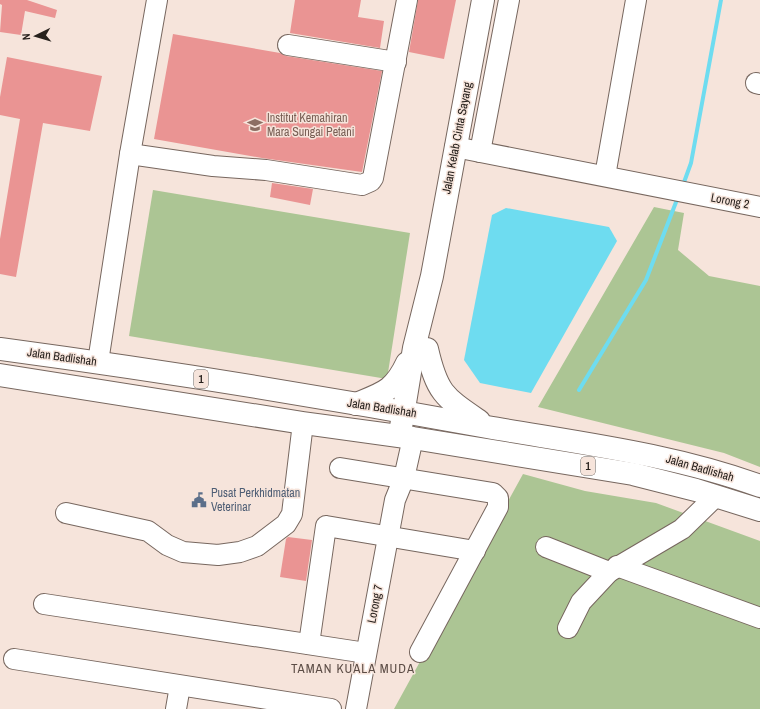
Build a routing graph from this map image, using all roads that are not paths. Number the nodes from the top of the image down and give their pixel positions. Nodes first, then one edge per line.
1 (157, 0) edge
2 (407, 0) edge
3 (483, 0) edge
4 (510, 0) edge
5 (636, 0) edge
6 (288, 45) dead end
7 (396, 62) junction
8 (455, 147) junction
9 (480, 152) junction
10 (130, 154) junction
11 (605, 176) junction
12 (760, 207) edge
13 (0, 349) edge
14 (421, 349) junction
15 (98, 362) junction
16 (0, 375) edge
17 (356, 404) junction
18 (411, 413) junction
19 (303, 423) junction
20 (488, 427) junction
21 (407, 437) junction
22 (340, 468) dead end
23 (399, 478) junction
24 (760, 486) edge
25 (716, 496) junction
26 (760, 510) edge
27 (66, 513) dead end
28 (388, 537) junction
29 (546, 547) dead end
30 (475, 551) junction
31 (613, 569) junction
32 (44, 604) dead end
33 (760, 618) edge
34 (568, 628) dead end
35 (309, 644) junction
36 (420, 652) dead end
37 (366, 653) junction
38 (14, 659) dead end
39 (180, 686) junction
40 (176, 709) edge
41 (332, 709) edge
42 (356, 709) edge

1 - 10 street
2 - 7 street
3 - 8 main road, Jalan Kelab Cinta Sayang
4 - 9 street
5 - 11 street
6 - 7 street
7 - 10 street
8 - 9 street, Lorong 2
8 - 14 main road, Jalan Kelab Cinta Sayang
9 - 11 street, Lorong 2
10 - 15 street
11 - 12 street, Lorong 2
13 - 15 main road, Jalan Badlishah / 1
14 - 17 main road
14 - 18 main road, Jalan Kelab Cinta Sayang
14 - 20 main road
15 - 17 main road, Jalan Badlishah / 1
16 - 19 main road, Jalan Badlishah / 1
17 - 18 main road, Jalan Badlishah / 1
18 - 20 main road, Jalan Badlishah / 1
18 - 21 main road, Jalan Kelab Cinta Sayang
19 - 21 main road, Jalan Badlishah / 1
19 - 27 street
20 - 24 main road, Jalan Badlishah / 1
21 - 23 street, Lorong 7
21 - 25 main road, Jalan Badlishah / 1
22 - 23 street
23 - 28 street, Lorong 7
23 - 30 street
25 - 26 main road, Jalan Badlishah / 1
25 - 31 street
28 - 30 street
28 - 35 street
28 - 37 street, Lorong 7
29 - 31 street
30 - 36 street
31 - 33 street
31 - 34 street
32 - 35 street
35 - 37 street
37 - 42 street, Lorong 7
38 - 39 street
39 - 40 street
39 - 41 street

